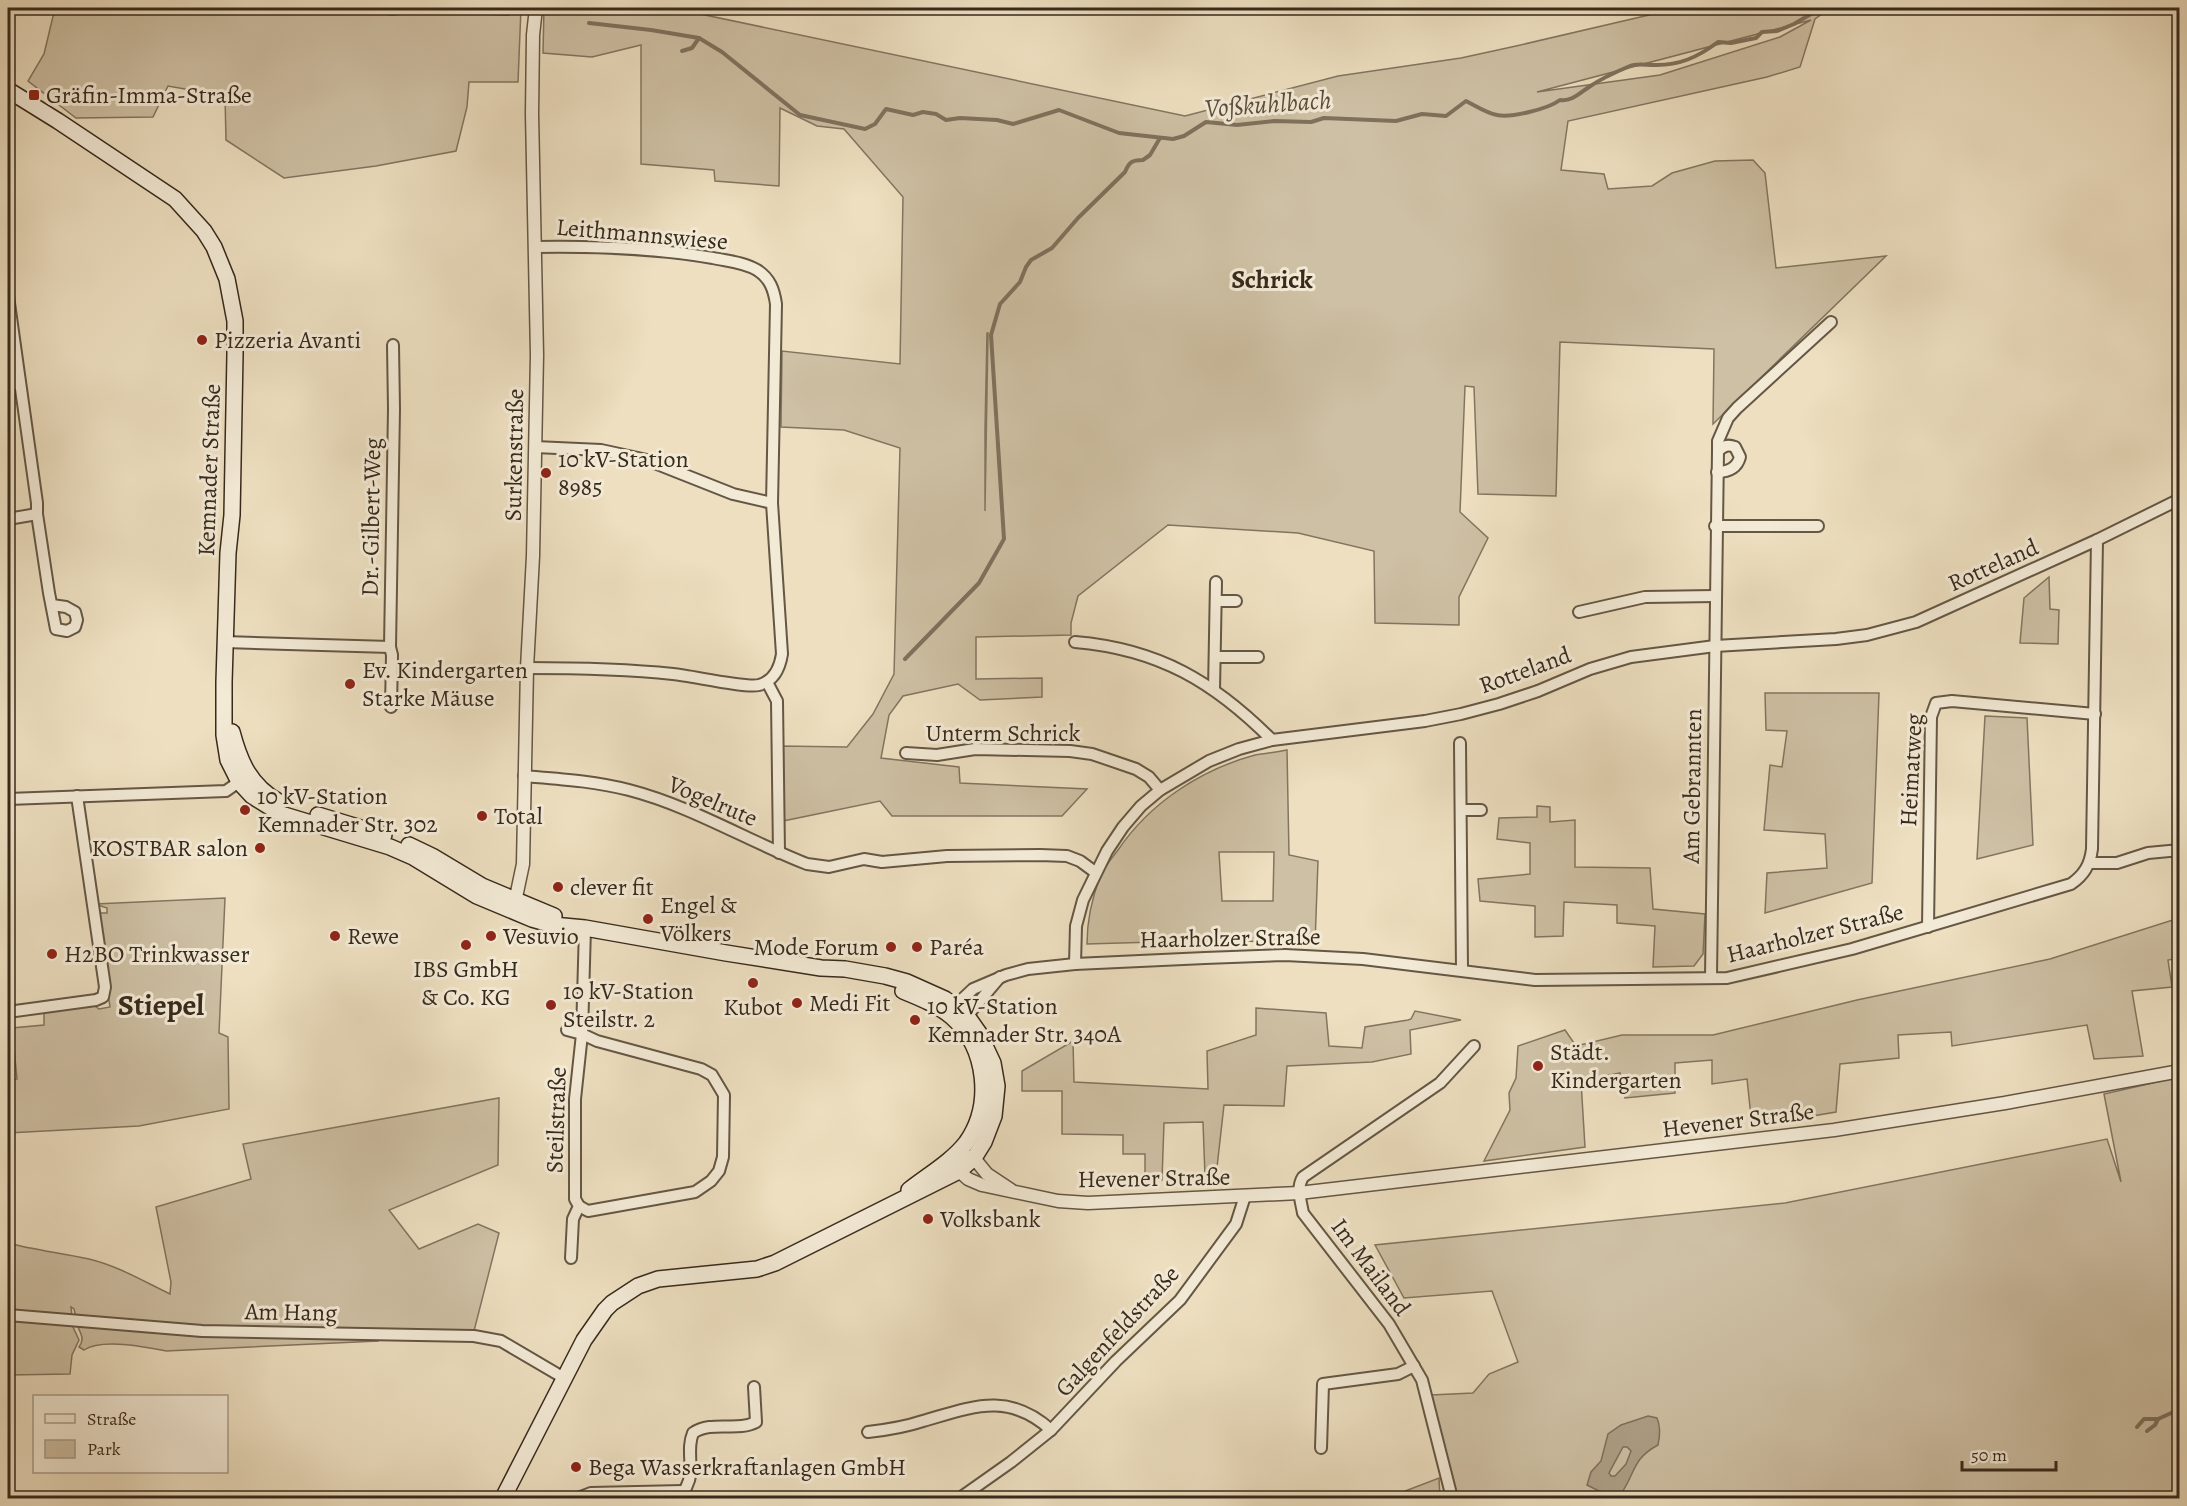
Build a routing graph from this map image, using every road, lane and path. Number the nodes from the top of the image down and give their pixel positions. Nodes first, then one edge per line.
1 (536, 8) edge
2 (8, 90) edge
3 (535, 247) junction
4 (8, 296) edge
5 (1831, 322) dead end
6 (393, 345) dead end
7 (20, 384) junction
8 (8, 385) edge
9 (535, 447) junction
10 (1718, 451) junction
11 (1717, 472) junction
12 (2180, 499) edge
13 (772, 503) junction
14 (37, 514) junction
15 (8, 519) edge
16 (1715, 526) junction
17 (1818, 526) dead end
18 (2097, 540) junction
19 (1216, 582) dead end
20 (1715, 596) junction
21 (1216, 602) junction
22 (1236, 602) dead end
23 (52, 605) dead end
24 (1579, 612) dead end
25 (225, 642) junction
26 (1075, 642) dead end
27 (390, 646) junction
28 (1715, 646) junction
29 (1215, 657) junction
30 (1258, 657) dead end
31 (527, 668) junction
32 (767, 682) junction
33 (1214, 690) junction
34 (391, 707) dead end
35 (2095, 714) junction
36 (1272, 740) junction
37 (1460, 743) dead end
38 (906, 753) dead end
39 (524, 776) junction
40 (244, 779) junction
41 (1160, 790) junction
42 (77, 796) junction
43 (8, 799) edge
44 (1461, 810) junction
45 (1481, 810) dead end
46 (2180, 850) edge
47 (779, 853) junction
48 (2089, 863) junction
49 (1095, 872) junction
50 (514, 907) junction
51 (1928, 927) junction
52 (585, 928) junction
53 (1075, 964) junction
54 (1462, 970) junction
55 (1000, 977) junction
56 (1711, 977) junction
57 (8, 1012) edge
58 (958, 1013) junction
59 (567, 1030) dead end
60 (582, 1034) junction
61 (1474, 1046) dead end
62 (987, 1065) junction
63 (2180, 1071) edge
64 (956, 1154) junction
65 (974, 1158) junction
66 (959, 1171) junction
67 (1011, 1190) junction
68 (1299, 1193) junction
69 (1245, 1197) junction
70 (898, 1200) junction
71 (579, 1206) junction
72 (571, 1258) dead end
73 (8, 1315) edge
74 (1414, 1366) junction
75 (564, 1378) junction
76 (754, 1387) dead end
77 (1051, 1430) junction
78 (868, 1432) dead end
79 (1321, 1448) dead end
80 (683, 1495) edge
81 (503, 1498) edge
82 (578, 1498) edge
83 (960, 1498) edge
84 (1452, 1498) edge

1 - 3 street, Surkenstraße
2 - 25 main road, Kemnader Straße
3 - 9 street, Surkenstraße
3 - 13 street, Leithmannswiese
4 - 7 street
5 - 10 street, Am Gebrannten
6 - 27 street, Dr.-Gilbert-Weg
7 - 8 street
7 - 14 street
9 - 13 street
9 - 31 street, Surkenstraße
10 - 11 street, Am Gebrannten
10 - 11 street
11 - 16 street, Am Gebrannten
12 - 18 street
13 - 32 street, Leithmannswiese
14 - 15 street
14 - 23 street
16 - 17 street
16 - 20 street, Am Gebrannten
18 - 28 street, Rotteland
18 - 35 street
19 - 21 street
20 - 24 street
20 - 28 street, Am Gebrannten
21 - 22 street
21 - 29 street
25 - 27 street
25 - 40 main road, Kemnader Straße
26 - 33 street
27 - 34 street, Dr.-Gilbert-Weg
28 - 36 street, Rotteland
28 - 56 street, Am Gebrannten
29 - 30 street
29 - 33 street
31 - 32 street
31 - 39 street, Surkenstraße
32 - 47 street
33 - 36 street
35 - 48 street
35 - 51 street, Heimatweg
36 - 41 street, Rotteland
37 - 44 street
38 - 41 street, Unterm Schrick
39 - 47 street, Vogelrute
39 - 50 street, Surkenstraße
40 - 42 street
40 - 50 main road, Kemnader Straße
41 - 49 street, Rotteland
42 - 43 street
42 - 57 street
44 - 45 street
44 - 54 street
46 - 48 street
47 - 49 street, Vogelrute
48 - 51 street, Haarholzer Straße
49 - 53 street, Rotteland
50 - 52 main road, Kemnader Straße
51 - 56 street, Haarholzer Straße
52 - 58 main road, Kemnader Straße
52 - 60 street, Steilstraße
53 - 54 street, Haarholzer Straße
53 - 55 street, Haarholzer Straße
54 - 56 street, Haarholzer Straße
55 - 58 street
55 - 58 street, Haarholzer Straße
58 - 62 main road, Kemnader Straße
59 - 60 street
60 - 71 street, Steilstraße
60 - 71 street, Steilstraße
61 - 68 street
62 - 64 main road, Kemnader Straße
62 - 65 main road, Kemnader Straße
63 - 68 street, Hevener Straße
64 - 65 street
64 - 66 street
64 - 70 main road, Kemnader Straße
65 - 66 main road, Kemnader Straße
65 - 67 street, Hevener Straße
66 - 67 street, Hevener Straße
66 - 70 main road, Kemnader Straße
67 - 69 street, Hevener Straße
68 - 69 street, Hevener Straße
68 - 74 street, Im Mailand
69 - 77 street, Galgenfeldstraße
70 - 75 main road, Kemnader Straße
71 - 72 street, Steilstraße
73 - 75 street, Am Hang
74 - 79 street
74 - 84 street, Im Mailand
75 - 81 main road, Kemnader Straße
76 - 80 street
77 - 78 street, Galgenfeldstraße
77 - 83 street, Galgenfeldstraße
80 - 82 street

